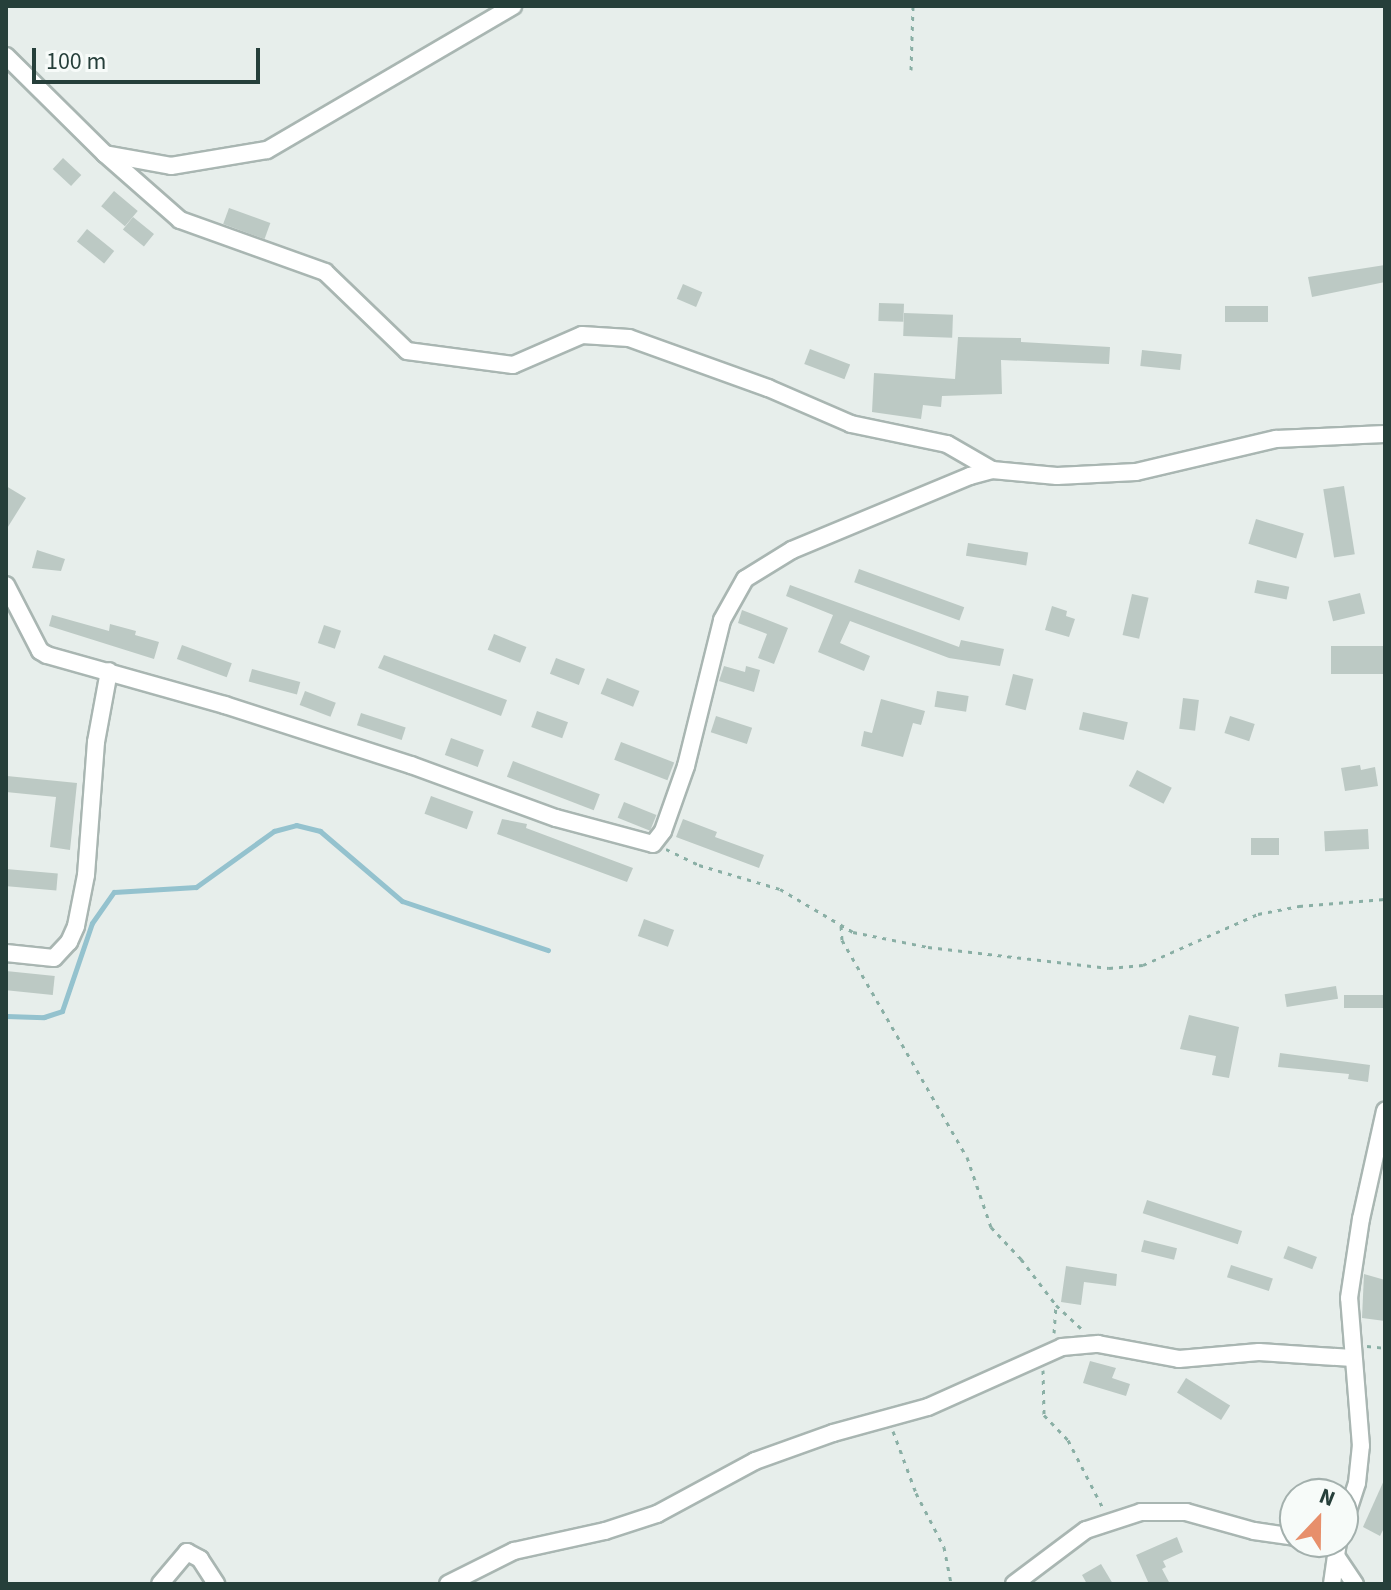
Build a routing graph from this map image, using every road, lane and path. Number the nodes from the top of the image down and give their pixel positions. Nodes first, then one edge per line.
1 (513, 6) edge
2 (913, 6) edge
3 (6, 56) edge
4 (911, 70) dead end
5 (105, 154) junction
6 (1385, 434) edge
7 (992, 470) junction
8 (6, 585) edge
9 (109, 671) junction
10 (658, 840) junction
11 (1385, 899) edge
12 (841, 926) junction
13 (6, 953) edge
14 (1385, 1111) edge
15 (1056, 1305) junction
16 (1098, 1344) junction
17 (1045, 1356) junction
18 (1353, 1358) junction
19 (889, 1420) junction
20 (1358, 1478) edge
21 (1110, 1521) junction
22 (1279, 1535) edge
23 (1334, 1558) edge
24 (1342, 1558) edge
25 (1327, 1583) edge
26 (160, 1584) edge
27 (216, 1584) edge
28 (448, 1584) edge
29 (951, 1584) edge
30 (1014, 1584) edge
31 (1355, 1584) edge

1 - 5 street
2 - 4 path
3 - 5 street
5 - 7 street
6 - 7 street
7 - 10 street
8 - 9 street
9 - 10 street
9 - 13 street
10 - 12 path
11 - 12 path
12 - 15 path
14 - 18 street
15 - 16 path
15 - 17 path
16 - 17 street
16 - 18 street
17 - 19 street
17 - 21 path
18 - 20 street
19 - 28 street
19 - 29 path
21 - 22 street
21 - 30 street
23 - 25 street
24 - 31 street
26 - 27 street

